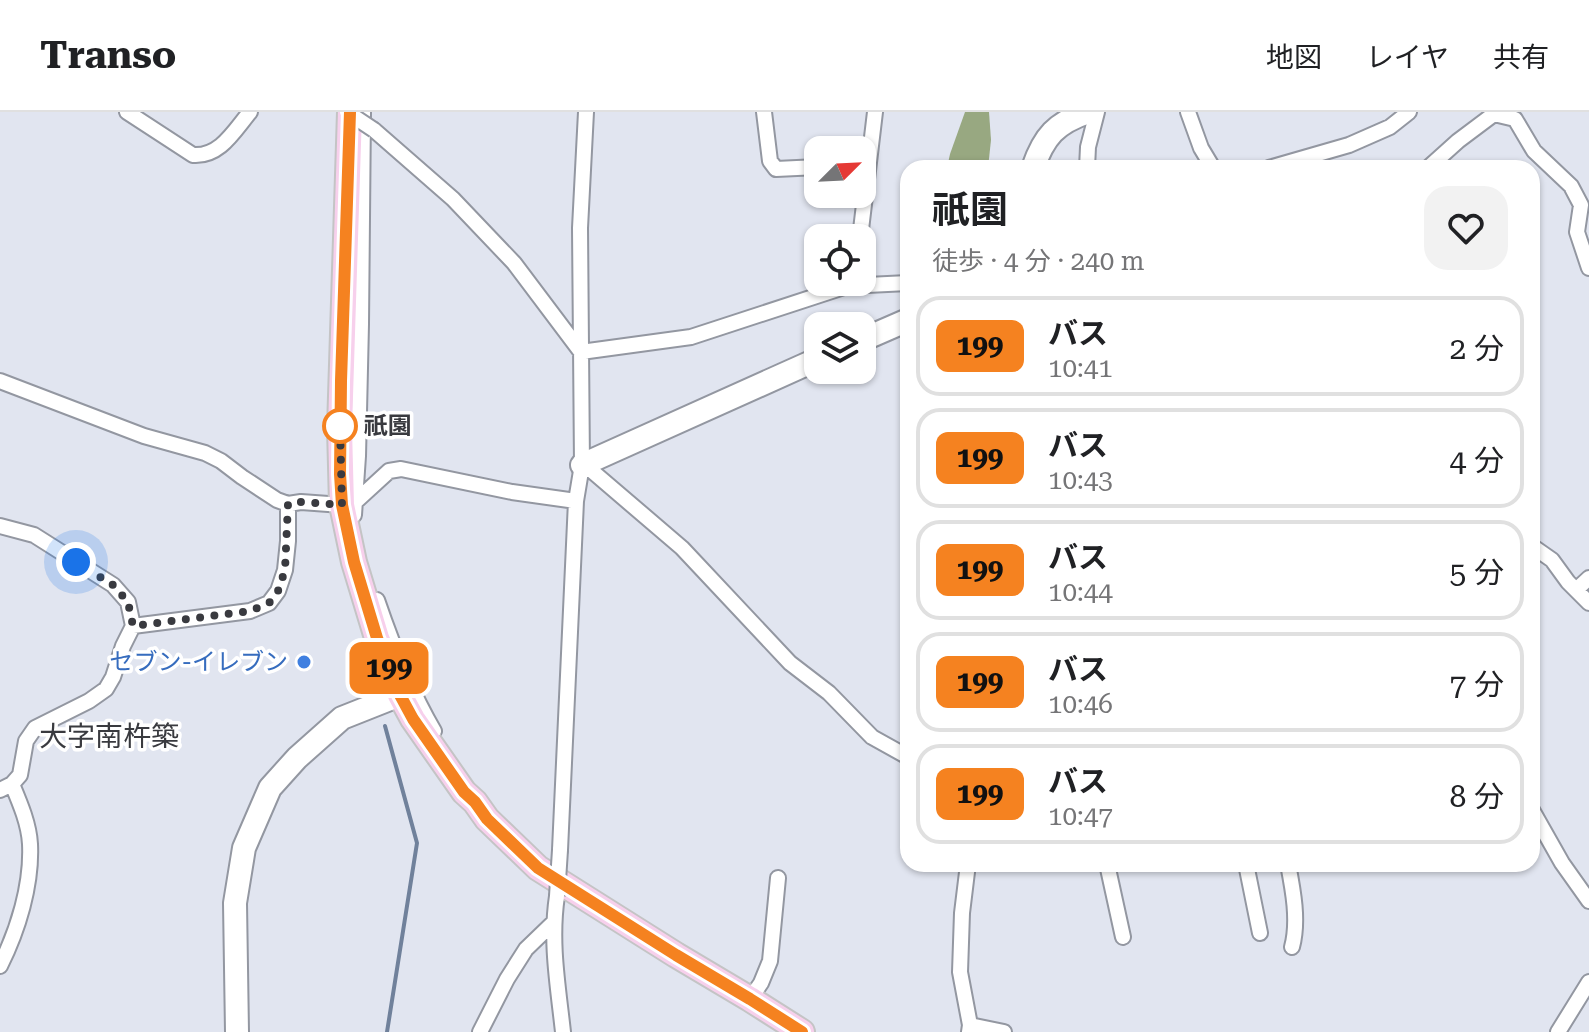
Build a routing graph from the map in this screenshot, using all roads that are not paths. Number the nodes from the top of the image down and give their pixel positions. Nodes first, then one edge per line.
1 (127, 112) edge
2 (250, 112) edge
3 (348, 112) edge
4 (363, 112) edge
5 (586, 112) edge
6 (764, 112) edge
7 (875, 112) edge
8 (1088, 112) edge
9 (1097, 112) edge
10 (1188, 112) edge
11 (1409, 112) edge
12 (1494, 113) edge
13 (871, 136) edge
14 (1036, 160) edge
15 (1087, 160) edge
16 (1208, 160) edge
17 (1297, 160) edge
18 (1437, 160) edge
19 (804, 168) edge
20 (1589, 268) edge
21 (900, 283) edge
22 (876, 284) edge
23 (812, 296) edge
24 (900, 323) edge
25 (876, 334) edge
26 (581, 352) junction
27 (804, 365) edge
28 (0, 381) edge
29 (583, 465) junction
30 (576, 501) junction
31 (288, 504) junction
32 (348, 505) junction
33 (0, 526) edge
34 (1540, 552) edge
35 (1589, 578) edge
36 (1576, 590) junction
37 (1589, 603) edge
38 (133, 626) junction
39 (400, 695) junction
40 (900, 753) edge
41 (6, 787) edge
42 (1540, 824) edge
43 (967, 872) edge
44 (1109, 872) edge
45 (1248, 872) edge
46 (1289, 872) edge
47 (778, 878) dead end
48 (1589, 901) edge
49 (553, 923) junction
50 (1260, 933) dead end
51 (1123, 937) dead end
52 (1292, 947) dead end
53 (0, 966) edge
54 (1589, 982) edge
55 (752, 997) junction
56 (969, 1028) edge
57 (237, 1032) edge
58 (480, 1032) edge
59 (563, 1032) edge
60 (802, 1032) edge
61 (817, 1032) edge
62 (1004, 1032) edge
63 (1558, 1032) edge

1 - 2 street
3 - 26 street, bridge
3 - 32 main road
4 - 32 street
5 - 26 street
6 - 19 street
7 - 13 street
8 - 14 street
9 - 15 street
10 - 16 street
11 - 17 street
12 - 18 street
12 - 20 street
21 - 22 street
23 - 26 street
24 - 25 street
26 - 29 street
27 - 29 street
28 - 31 street
29 - 30 street
29 - 40 street
30 - 32 street
30 - 49 street, bridge
31 - 32 street
31 - 38 street
32 - 39 main road
32 - 55 street
33 - 38 street
34 - 36 street
35 - 36 street
36 - 37 street
38 - 41 street
39 - 55 main road
39 - 57 street
41 - 53 street
42 - 48 street
43 - 56 street
44 - 51 street
45 - 50 street
46 - 52 street
47 - 55 street
49 - 58 street
49 - 59 street
54 - 63 street
55 - 60 main road
55 - 61 street
56 - 62 street

